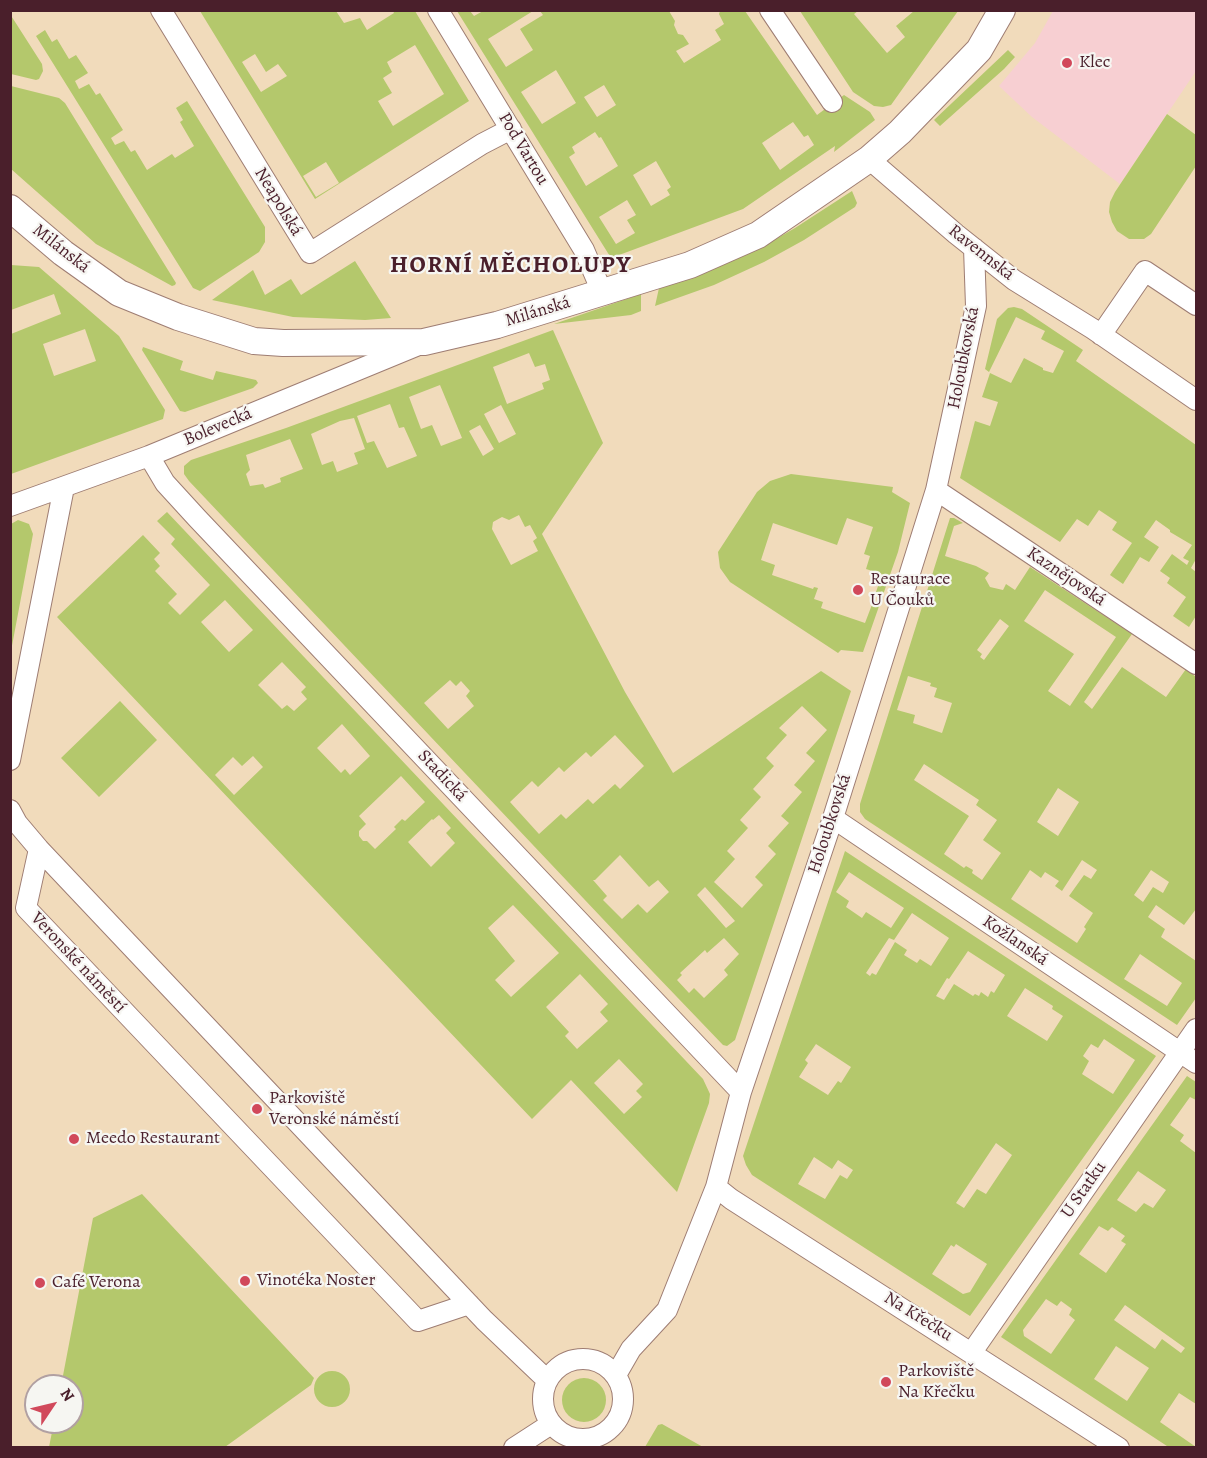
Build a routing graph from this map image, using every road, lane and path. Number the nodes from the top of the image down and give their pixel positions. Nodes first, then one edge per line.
1 (161, 10) edge
2 (438, 10) edge
3 (770, 10) edge
4 (1002, 10) edge
5 (832, 102) dead end
6 (511, 129) junction
7 (869, 159) junction
8 (10, 208) edge
9 (974, 249) junction
10 (602, 292) junction
11 (1197, 305) edge
12 (1101, 335) junction
13 (424, 342) junction
14 (1197, 400) edge
15 (149, 456) junction
16 (64, 487) junction
17 (936, 490) junction
18 (10, 506) edge
19 (1197, 664) edge
20 (10, 760) edge
21 (10, 810) edge
22 (833, 818) junction
23 (39, 849) junction
24 (1197, 1029) edge
25 (1188, 1058) edge
26 (741, 1092) junction
27 (716, 1187) junction
28 (469, 1304) junction
29 (972, 1352) junction
30 (615, 1376) junction
31 (547, 1380) junction
32 (551, 1424) junction
33 (514, 1448) edge
34 (1119, 1448) edge

1 - 6 street, Neapolská
2 - 6 street, Pod Vartou
3 - 5 street
4 - 7 street, Milánská
6 - 10 street, Pod Vartou
7 - 9 street, Ravennská
7 - 10 street, Milánská
8 - 13 street, Milánská
9 - 12 street, Ravennská
9 - 17 street, Holoubkovská
10 - 13 street, Milánská
11 - 12 street
12 - 14 street, Ravennská
13 - 15 street, Bolevecká
15 - 16 street, Bolevecká
15 - 26 street, Stadická
16 - 18 street, Bolevecká
16 - 20 street
17 - 19 street, Kaznějovská
17 - 22 street, Holoubkovská
21 - 23 street
22 - 25 street, Kožlanská
22 - 26 street, Holoubkovská
23 - 28 street
23 - 28 street, Veronské náměstí
24 - 25 street, U Statku
25 - 29 street, U Statku
26 - 27 street, Holoubkovská
27 - 29 street, Na Křečku
27 - 30 street, Holoubkovská
28 - 31 street
29 - 34 street, Na Křečku
30 - 31 street
30 - 32 street
31 - 32 street
32 - 33 street

